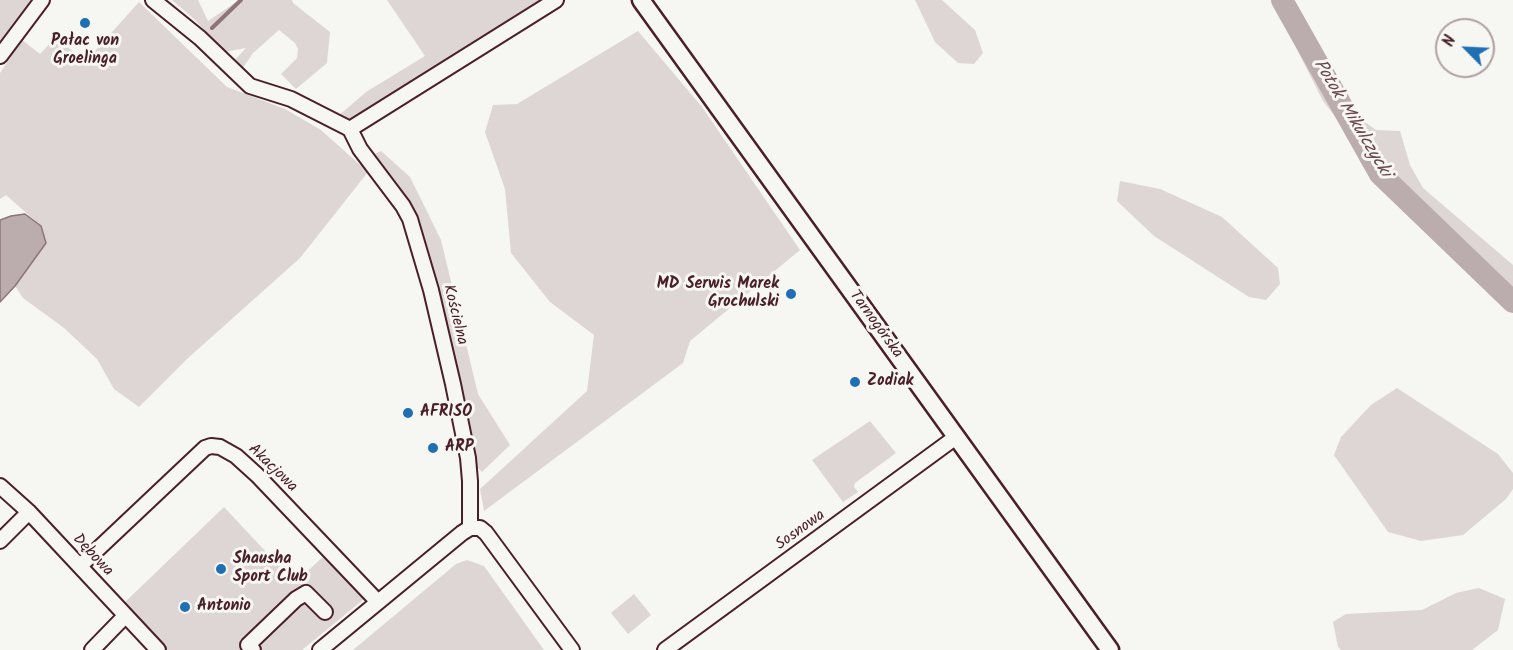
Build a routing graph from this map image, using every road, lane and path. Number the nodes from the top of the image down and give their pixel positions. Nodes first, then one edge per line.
1 (42, 0) edge
2 (153, 0) edge
3 (556, 0) edge
4 (641, 0) edge
5 (0, 56) edge
6 (350, 129) junction
7 (956, 437) junction
8 (0, 486) edge
9 (29, 512) junction
10 (470, 528) junction
11 (0, 542) edge
12 (80, 567) junction
13 (378, 602) junction
14 (325, 612) dead end
15 (125, 616) junction
16 (92, 650) edge
17 (158, 650) edge
18 (253, 650) edge
19 (320, 650) edge
20 (572, 650) edge
21 (664, 650) edge
22 (1110, 650) edge

1 - 5 street
2 - 6 street
3 - 6 street
4 - 7 main road, Tarnogórska
6 - 10 street, Kościelna
7 - 21 street, Sosnowa
7 - 22 main road, Tarnogórska
8 - 9 street, Dębowa
9 - 11 street
9 - 12 street, Dębowa
10 - 13 street
10 - 20 street
12 - 13 street, Akacjowa
12 - 15 street, Dębowa
13 - 19 street
14 - 18 street
15 - 16 street
15 - 17 street, Dębowa

